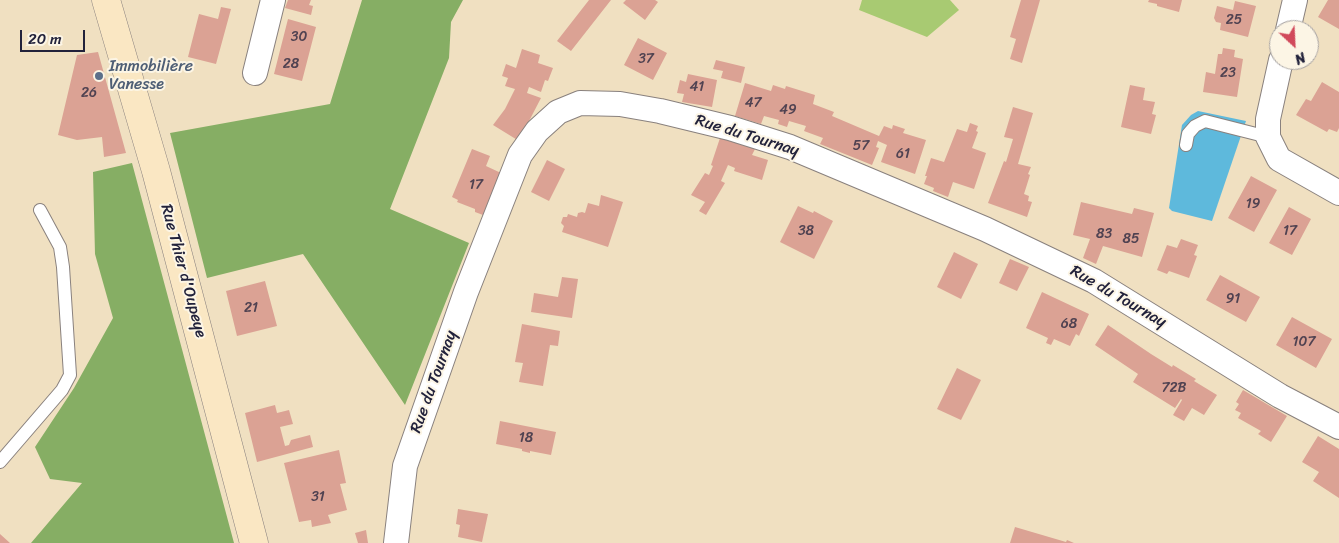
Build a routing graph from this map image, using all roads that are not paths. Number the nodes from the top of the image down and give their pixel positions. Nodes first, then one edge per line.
1 (106, 0) edge
2 (273, 0) edge
3 (1295, 0) edge
4 (1290, 20) edge
5 (1279, 70) edge
6 (254, 73) dead end
7 (1268, 137) junction
8 (1186, 145) dead end
9 (1339, 192) edge
10 (40, 210) dead end
11 (1339, 427) edge
12 (0, 462) edge
13 (254, 543) edge
14 (396, 543) edge

1 - 13 main road, Rue Thier d'Oupeye
2 - 6 street
3 - 4 street
5 - 7 street
7 - 8 lane
7 - 9 street
10 - 12 lane
11 - 14 street, Rue du Tournay

